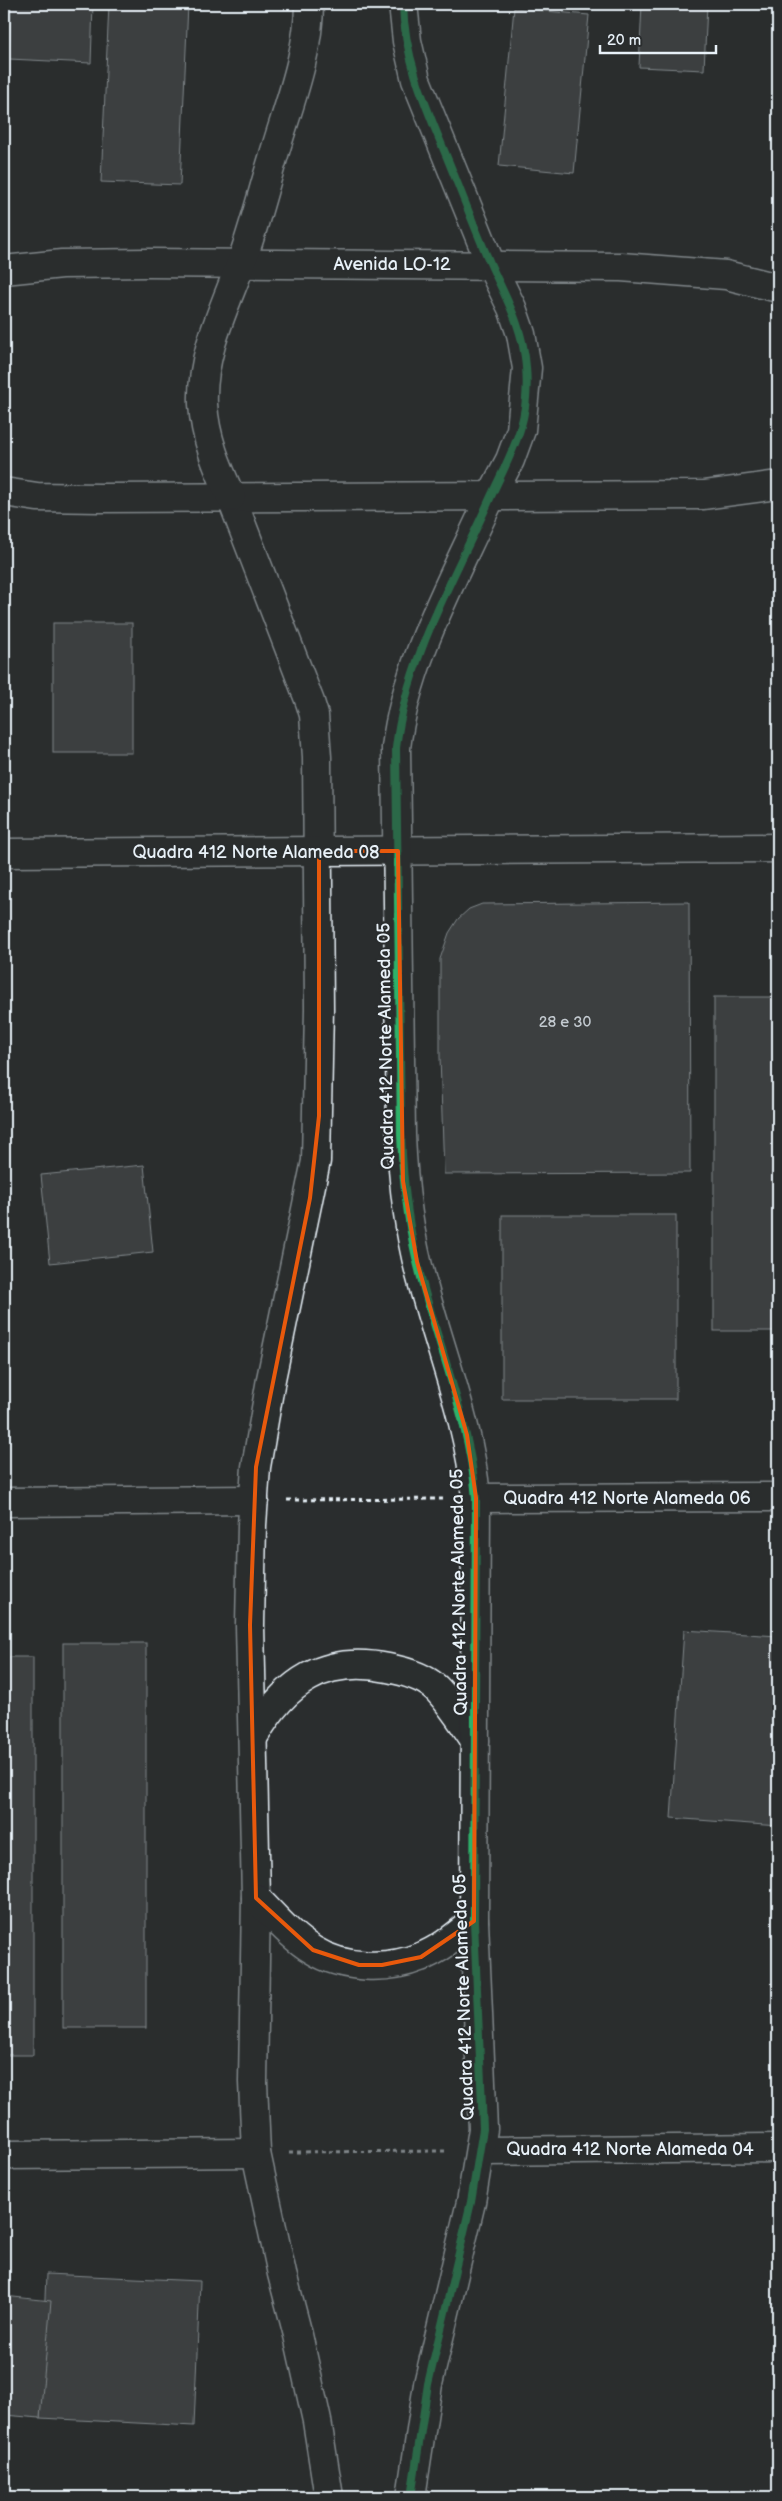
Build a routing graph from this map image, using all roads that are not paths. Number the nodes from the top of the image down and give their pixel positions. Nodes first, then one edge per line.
1 (309, 4) edge
2 (403, 4) edge
3 (241, 264) junction
4 (491, 265) junction
5 (4, 270) edge
6 (778, 288) edge
7 (778, 485) edge
8 (4, 492) edge
9 (491, 496) junction
10 (230, 497) junction
11 (778, 848) edge
12 (319, 851) junction
13 (398, 851) junction
14 (4, 853) edge
15 (778, 1497) edge
16 (476, 1498) junction
17 (254, 1500) junction
18 (4, 1502) edge
19 (254, 1736) junction
20 (476, 1740) junction
21 (256, 1898) junction
22 (474, 1921) junction
23 (778, 2148) edge
24 (481, 2151) junction
25 (256, 2152) junction
26 (4, 2155) edge
27 (330, 2497) edge
28 (410, 2497) edge

1 - 3 street
2 - 4 street, Quadra 412 Norte Alameda 05
3 - 4 street, Avenida LO-12
3 - 5 street, Avenida LO-12
3 - 10 street
4 - 6 street, Avenida LO-12
4 - 9 street, Quadra 412 Norte Alameda 05
7 - 9 street
8 - 10 street
9 - 10 street
9 - 13 street, Quadra 412 Norte Alameda 05
10 - 12 street
11 - 13 street, Quadra 412 Norte Alameda 08
12 - 13 street, Quadra 412 Norte Alameda 08
12 - 14 street, Quadra 412 Norte Alameda 08
12 - 17 street
13 - 16 street, Quadra 412 Norte Alameda 05
15 - 16 street, Quadra 412 Norte Alameda 06
16 - 20 street, Quadra 412 Norte Alameda 05
17 - 18 street
17 - 19 street
19 - 20 street
19 - 21 street
20 - 22 street, Quadra 412 Norte Alameda 05
21 - 22 street
21 - 25 street
22 - 24 street, Quadra 412 Norte Alameda 05
23 - 24 street, Quadra 412 Norte Alameda 04
24 - 28 street, Quadra 412 Norte Alameda 05
25 - 26 street
25 - 27 street

